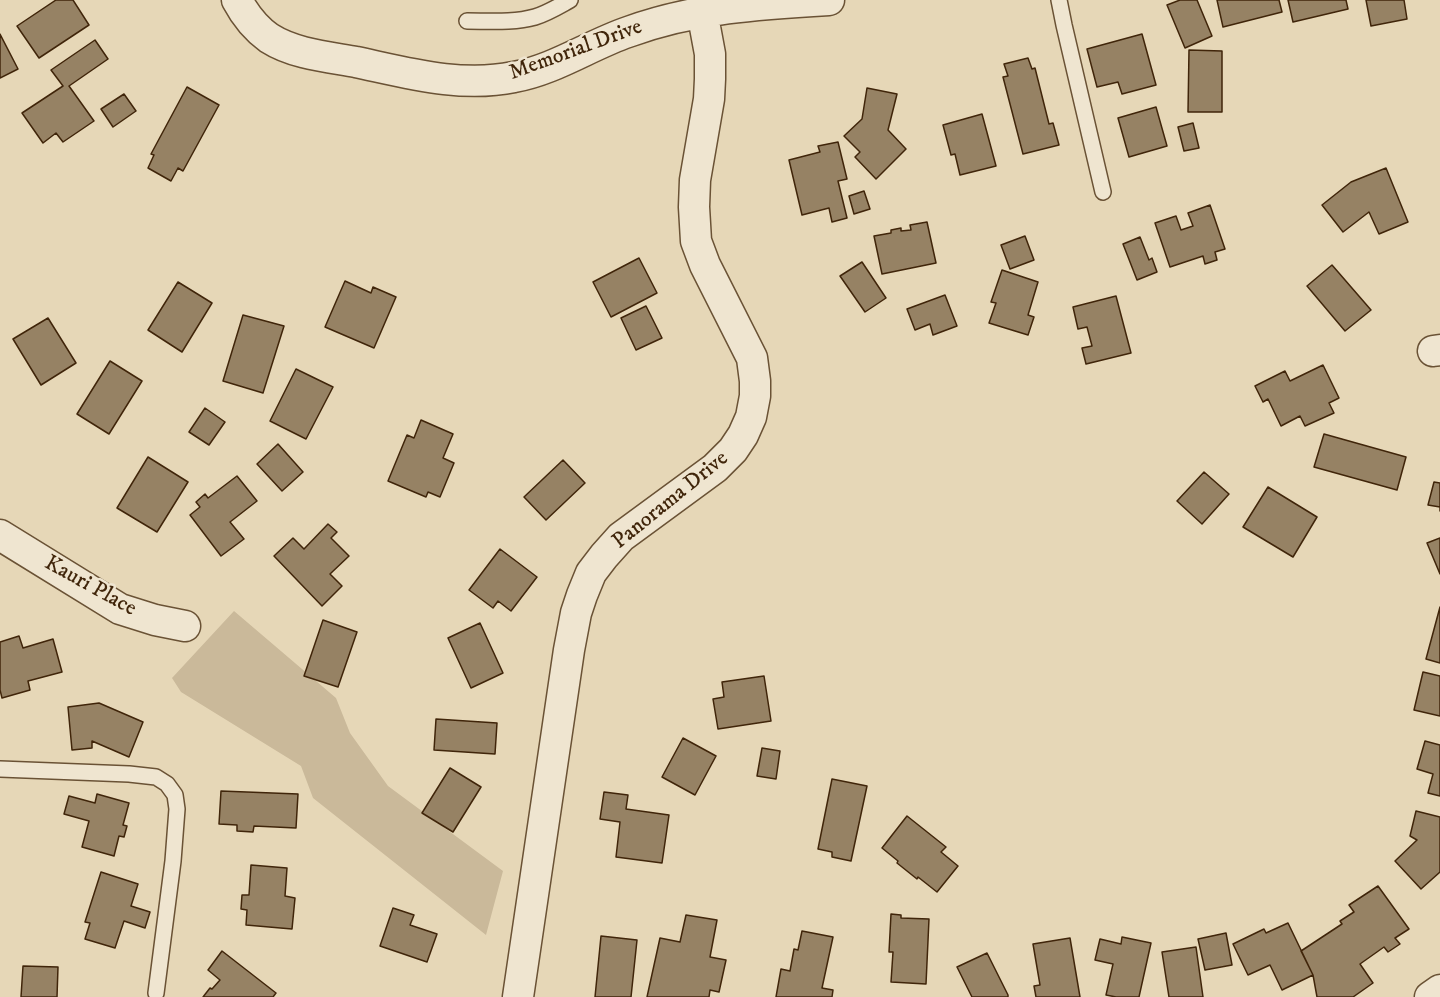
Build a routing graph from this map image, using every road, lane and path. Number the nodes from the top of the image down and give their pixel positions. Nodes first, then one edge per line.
1 (237, 0) edge
2 (570, 0) edge
3 (829, 0) edge
4 (1059, 0) edge
5 (702, 11) junction
6 (467, 21) dead end
7 (1103, 192) dead end
8 (0, 535) edge
9 (185, 626) dead end
10 (0, 769) edge
11 (1440, 990) edge
12 (156, 993) dead end
13 (518, 997) edge
14 (1430, 997) edge

1 - 5 street, Memorial Drive
2 - 6 lane
3 - 5 street, Memorial Drive
4 - 7 lane
5 - 13 street, Panorama Drive
8 - 9 street, Kauri Place
10 - 12 lane
11 - 14 street

